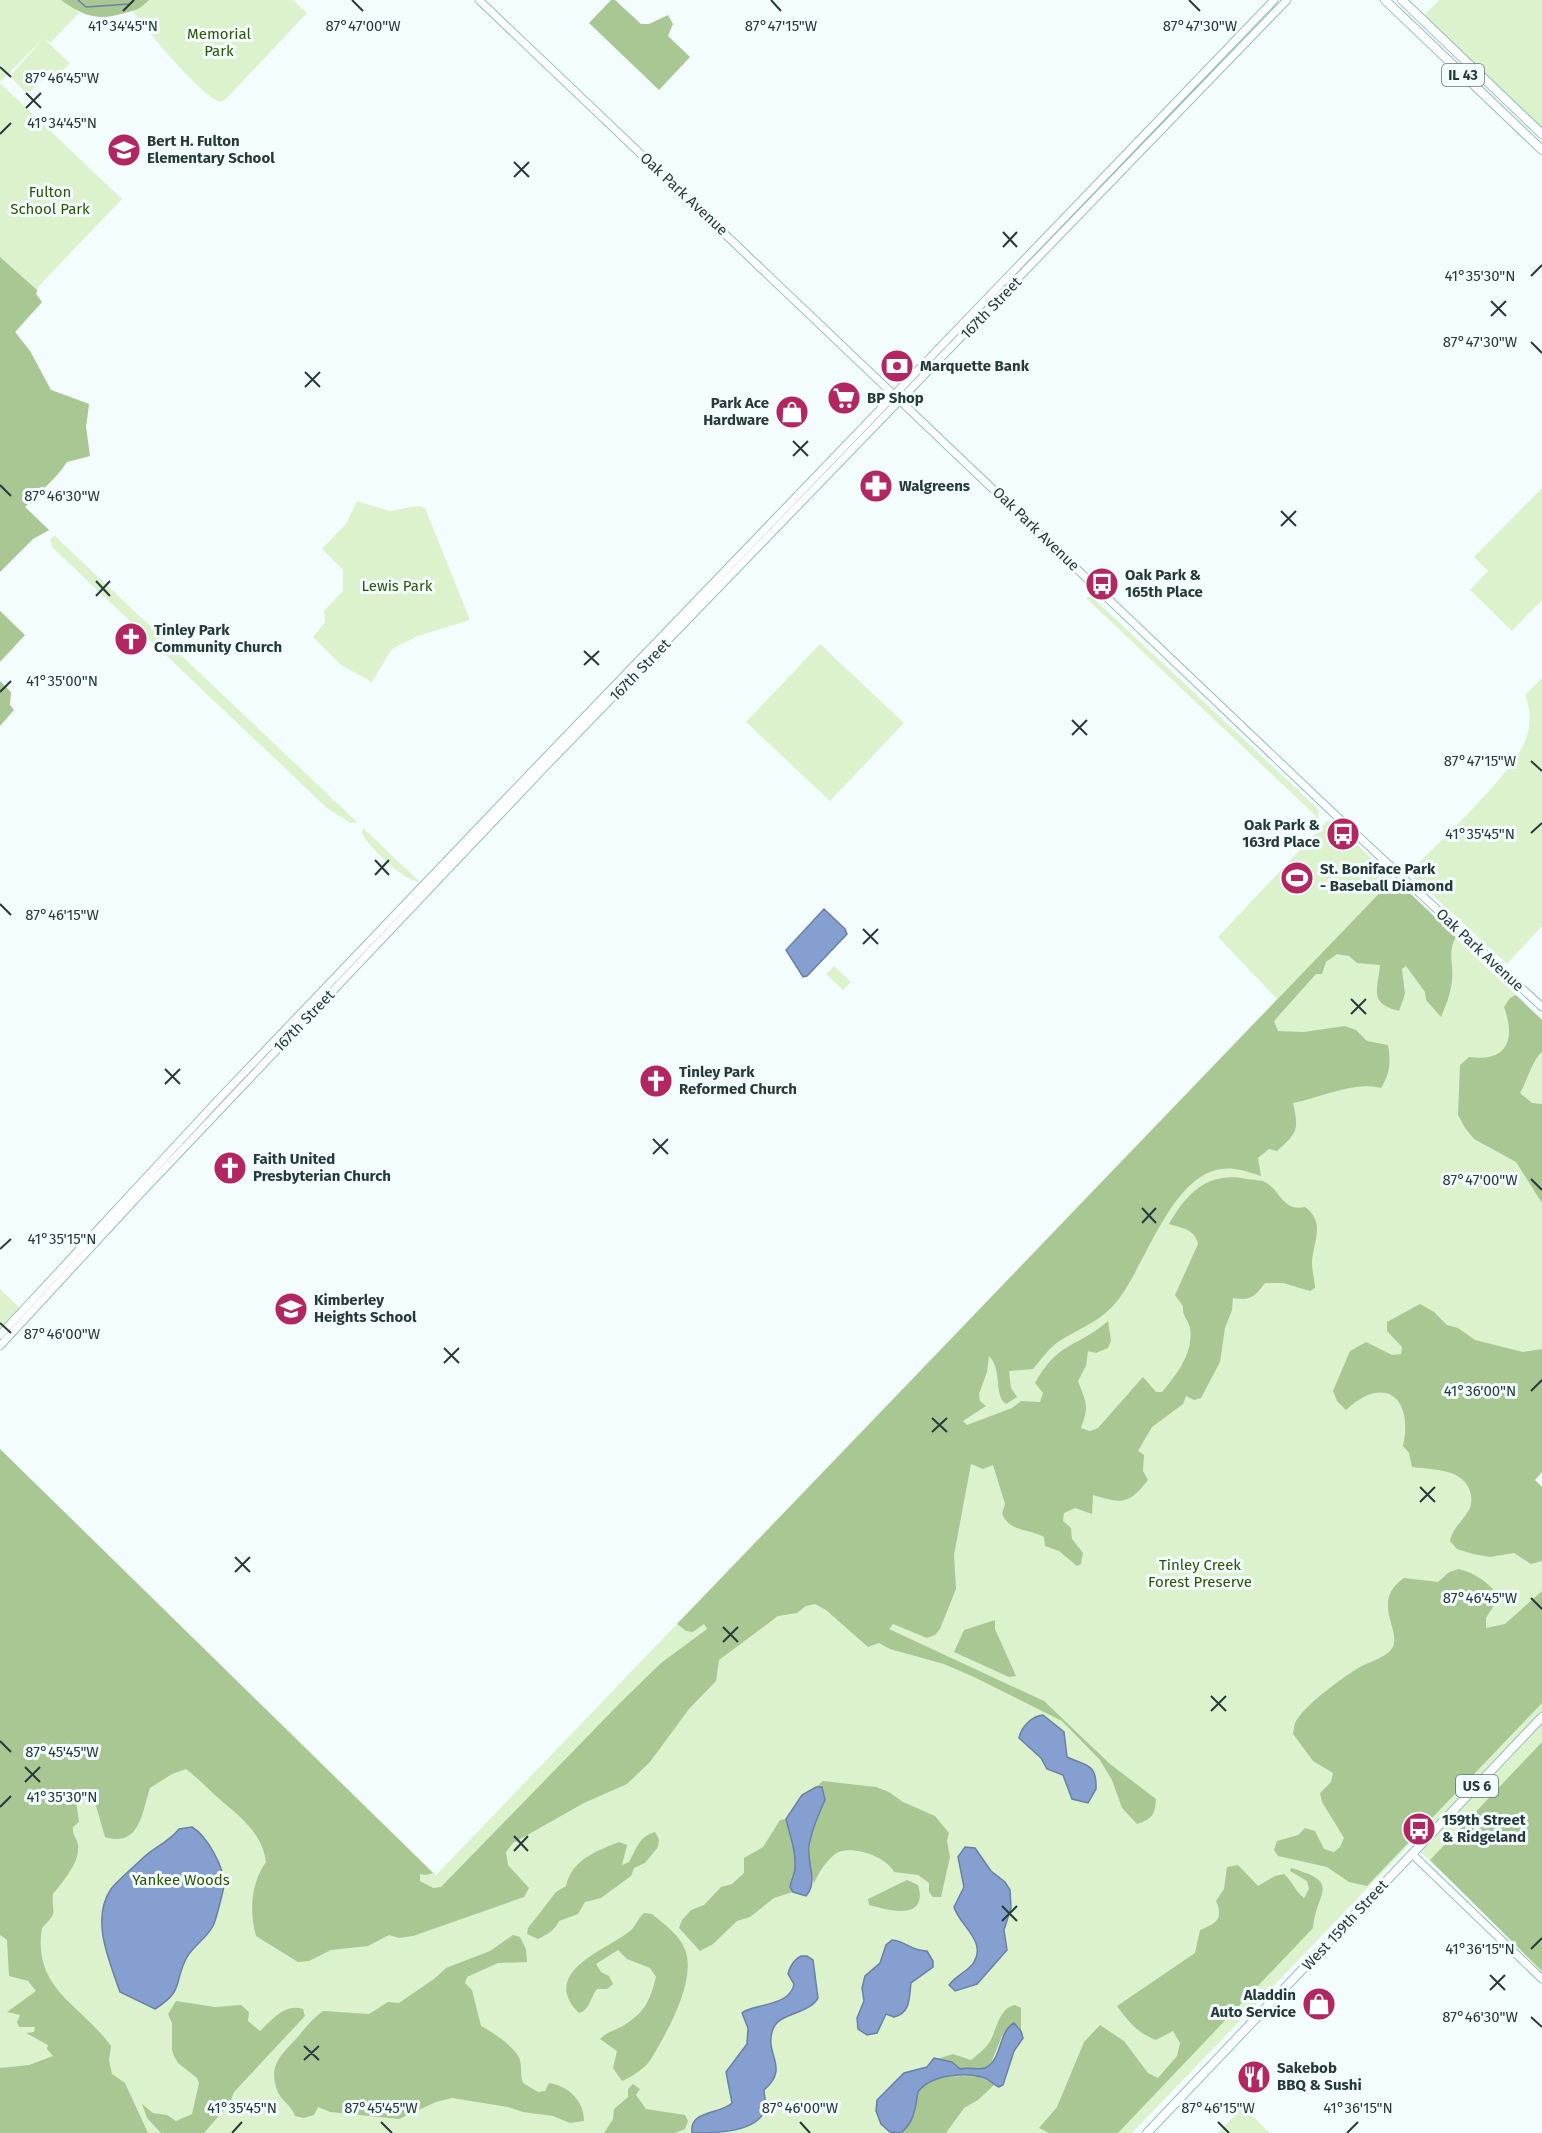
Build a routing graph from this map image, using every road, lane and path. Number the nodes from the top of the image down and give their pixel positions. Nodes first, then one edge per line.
1 (479, 0) edge
2 (1274, 0) edge
3 (1287, 0) edge
4 (1385, 0) edge
5 (1402, 0) edge
6 (1542, 134) edge
7 (1542, 150) edge
8 (895, 394) junction
9 (902, 400) junction
10 (1542, 1007) edge
11 (0, 1335) edge
12 (0, 1346) edge
13 (1542, 1717) edge
14 (1412, 1854) junction
15 (1542, 1979) edge
16 (1147, 2133) edge

1 - 8 main road, Oak Park Avenue
2 - 8 main road, 167th Street
3 - 9 main road, 167th Street
4 - 7 main road, IL 43
5 - 6 main road, IL 43
8 - 9 main road, Oak Park Avenue
8 - 11 main road, 167th Street
9 - 10 main road, Oak Park Avenue
9 - 12 main road, 167th Street
13 - 14 main road, West 159th Street / US 6
14 - 15 main road
14 - 16 main road, West 159th Street / US 6

